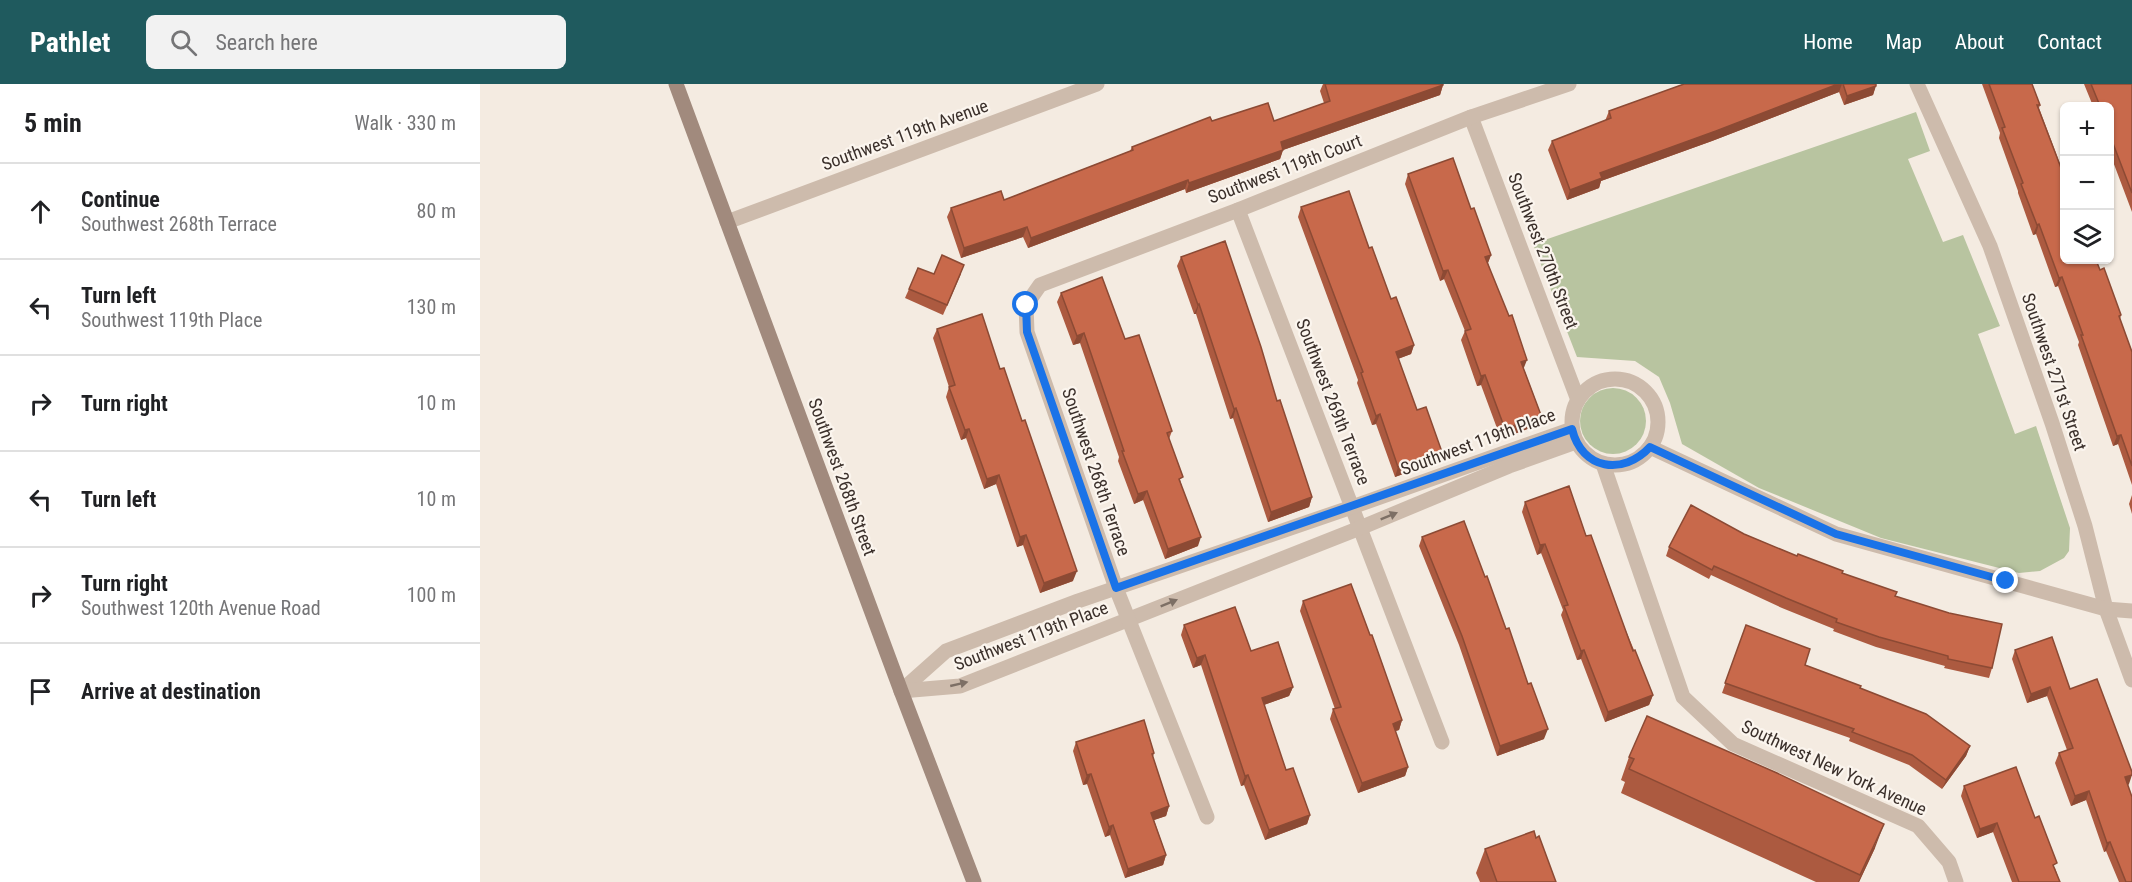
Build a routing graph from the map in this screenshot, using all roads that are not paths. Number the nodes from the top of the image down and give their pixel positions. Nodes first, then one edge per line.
1 (676, 84) edge
2 (1097, 84) edge
3 (1569, 84) edge
4 (1917, 84) edge
5 (1471, 117) junction
6 (1238, 210) junction
7 (727, 222) junction
8 (1026, 305) joint
9 (1578, 400) junction
10 (1574, 436) junction
11 (1650, 447) junction
12 (1603, 464) junction
13 (1352, 507) junction
14 (1360, 528) junction
15 (1116, 588) junction
16 (2106, 609) junction
17 (2132, 611) edge
18 (1129, 619) junction
19 (2132, 681) edge
20 (901, 691) junction
21 (1442, 742) dead end
22 (1207, 817) dead end
23 (974, 882) edge
24 (1956, 882) edge

1 - 7 main road, Southwest 268th Street
2 - 7 street, Southwest 119th Avenue
3 - 5 street, Southwest 119th Court
4 - 16 street, Southwest 271st Street
5 - 6 street, Southwest 119th Court
5 - 9 street, Southwest 270th Street
6 - 8 street, Southwest 119th Court
6 - 13 street, Southwest 269th Terrace
7 - 20 main road, Southwest 268th Street
8 - 15 street, Southwest 268th Terrace
9 - 10 street
9 - 11 street
10 - 12 street
10 - 13 street, Southwest 119th Place
14 -> 10 street, Southwest 119th Place
11 - 12 street
11 - 16 street
12 - 24 street, Southwest New York Avenue
13 - 14 street, Southwest 269th Terrace
13 - 15 street, Southwest 119th Place
18 -> 14 street, Southwest 119th Place
14 - 21 street, Southwest 269th Terrace
15 - 18 street, Southwest 268th Terrace
15 - 20 street, Southwest 119th Place
16 - 17 street
16 - 19 street, Southwest 271st Street
20 -> 18 street, Southwest 119th Place
18 - 22 street, Southwest 268th Terrace
20 - 23 main road, Southwest 268th Street

